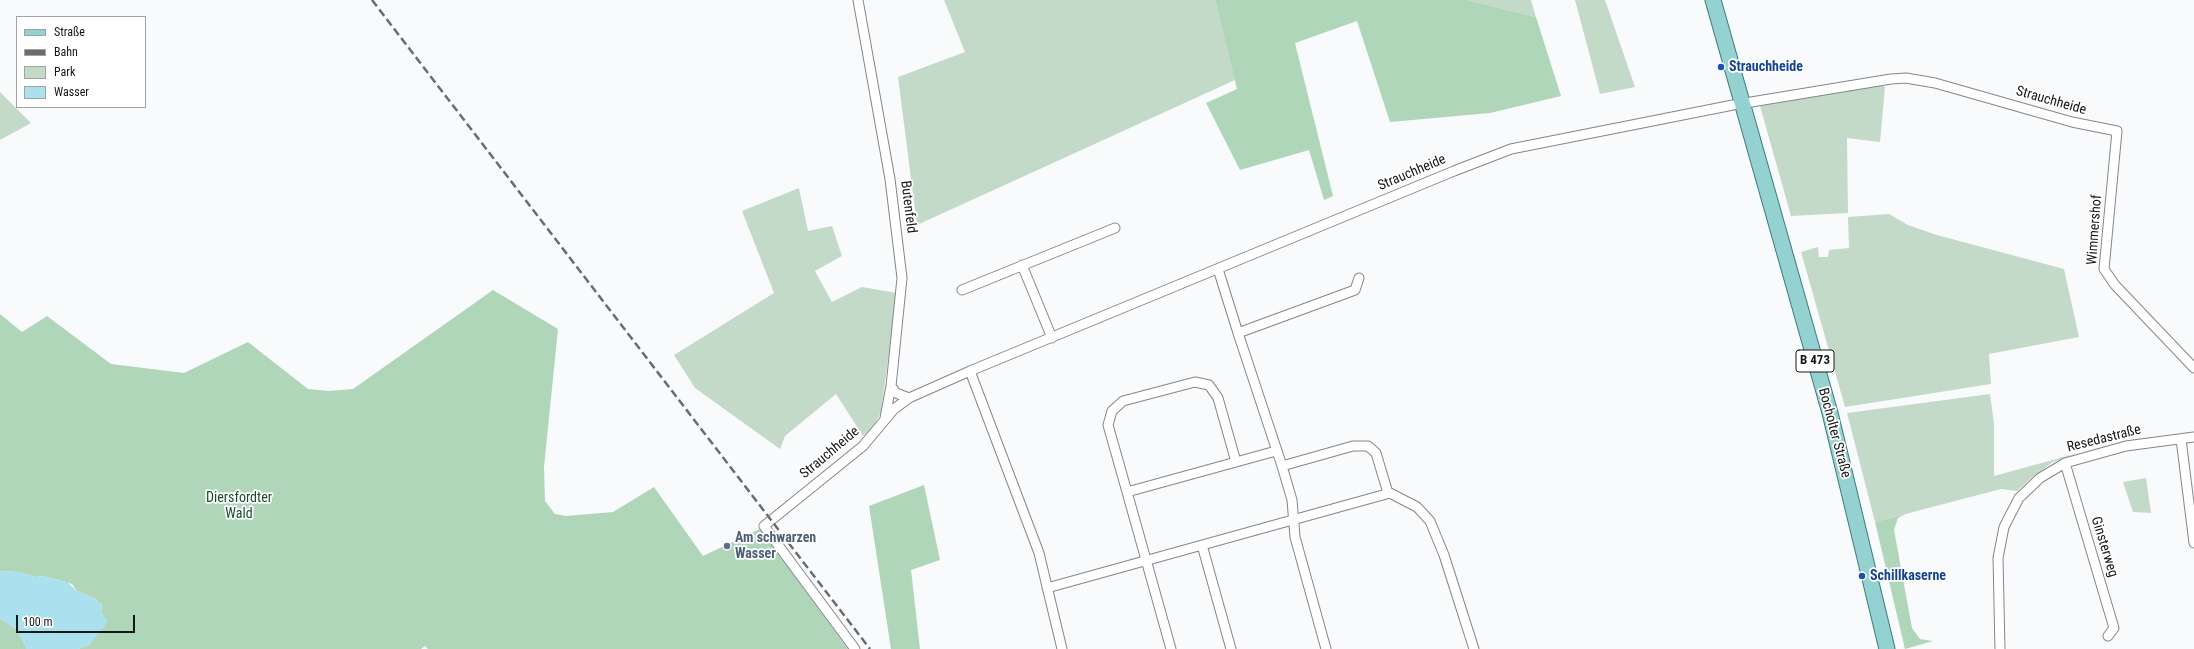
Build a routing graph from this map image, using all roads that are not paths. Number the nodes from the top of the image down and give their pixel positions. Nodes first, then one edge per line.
1 (858, 0) edge
2 (1713, 0) edge
3 (1741, 100) junction
4 (2117, 131) joint
5 (1115, 228) dead end
6 (1022, 265) junction
7 (1218, 269) junction
8 (1359, 278) dead end
9 (962, 290) dead end
10 (1238, 333) junction
11 (1052, 338) junction
12 (2194, 368) edge
13 (970, 371) junction
14 (891, 386) junction
15 (909, 398) junction
16 (884, 420) junction
17 (2194, 437) edge
18 (2181, 439) junction
19 (1276, 450) junction
20 (1236, 462) junction
21 (2065, 463) junction
22 (1282, 466) junction
23 (1127, 492) junction
24 (1388, 493) junction
25 (1293, 519) junction
26 (2194, 543) edge
27 (1202, 545) junction
28 (1147, 560) junction
29 (1047, 588) junction
30 (2108, 636) dead end
31 (855, 649) edge
32 (1062, 649) edge
33 (1171, 649) edge
34 (1231, 649) edge
35 (1326, 649) edge
36 (1474, 649) edge
37 (1887, 649) edge
38 (2000, 649) edge

1 - 14 street, Butenfeld
2 - 3 main road, B 473
3 - 4 street, Strauchheide
3 - 7 street, Strauchheide
3 - 37 main road, Bocholter Straße / B 473
4 - 12 street, Wimmershof
5 - 6 street
6 - 9 street
6 - 11 street
7 - 10 street
7 - 11 street, Strauchheide
8 - 10 street
10 - 19 street
11 - 13 street, Strauchheide
13 - 15 street, Strauchheide
13 - 29 street
14 - 15 street
14 - 16 street, Butenfeld
15 - 16 street, Strauchheide
16 - 31 street, Strauchheide
17 - 18 street, Resedastraße
18 - 21 street, Resedastraße
18 - 26 street
19 - 20 street
19 - 22 street
20 - 23 street
20 - 23 street
21 - 30 street, Ginsterweg
21 - 38 street, Resedastraße
22 - 24 street
22 - 25 street
23 - 28 street
24 - 25 street
24 - 36 street
25 - 27 street
25 - 35 street
27 - 28 street
27 - 34 street
28 - 29 street
28 - 33 street
29 - 32 street

